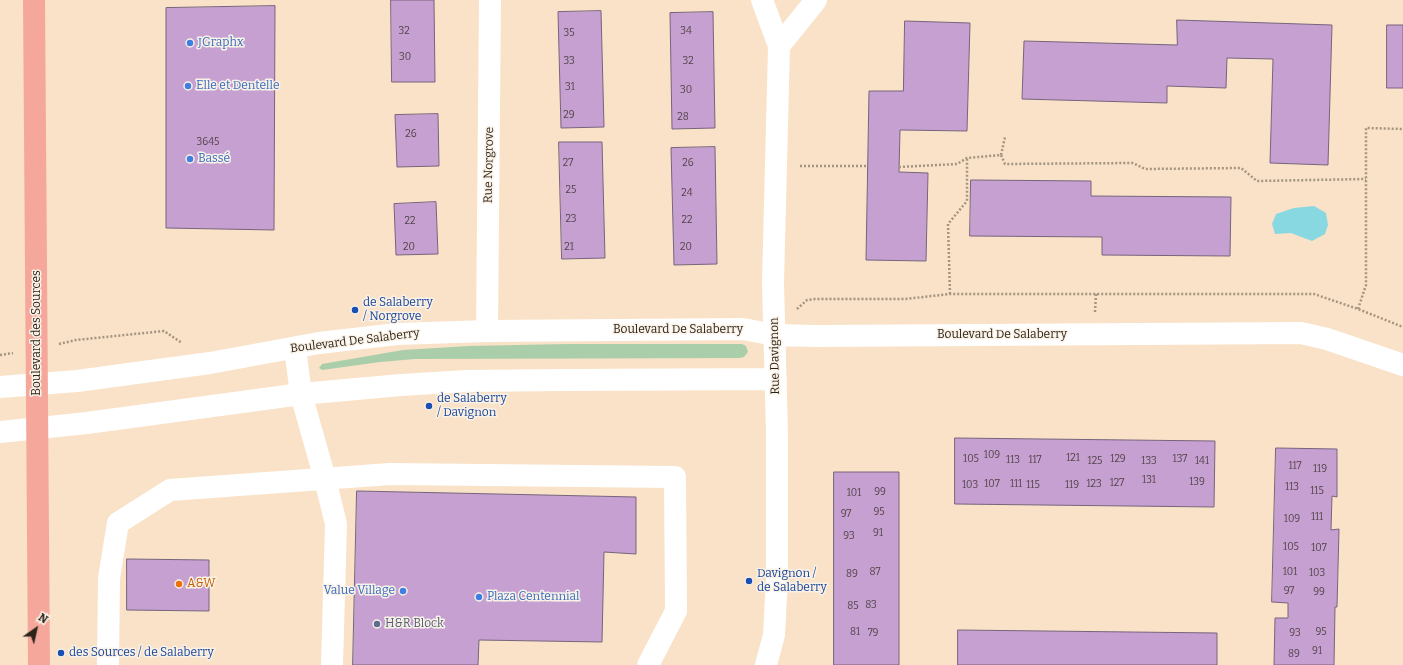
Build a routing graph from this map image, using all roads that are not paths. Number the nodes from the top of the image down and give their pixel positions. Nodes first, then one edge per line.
1 (34, 0) edge
2 (490, 0) edge
3 (762, 0) edge
4 (816, 0) edge
5 (779, 46) junction
6 (487, 331) junction
7 (775, 335) junction
8 (295, 348) junction
9 (1403, 365) edge
10 (776, 379) junction
11 (37, 384) junction
12 (0, 387) edge
13 (301, 394) junction
14 (36, 428) junction
15 (0, 432) edge
16 (325, 479) junction
17 (39, 665) edge
18 (108, 665) edge
19 (332, 665) edge
20 (648, 665) edge
21 (766, 665) edge

1 - 11 main road, Boulevard des Sources
2 - 6 street, Rue Norgrove
3 - 5 street, Rue Davignon
4 - 5 street
5 - 7 street, Rue Davignon
6 - 7 street, Boulevard De Salaberry
6 - 8 street, Boulevard De Salaberry
7 - 9 street, Boulevard De Salaberry
7 - 10 street, Rue Davignon
8 - 11 street, Boulevard De Salaberry
8 - 13 street
10 - 13 street
10 - 21 street, Rue Davignon
11 - 12 street, Boulevard De Salaberry
11 - 14 main road, Boulevard des Sources
13 - 14 street
13 - 16 street
14 - 15 street
14 - 17 main road, Boulevard des Sources
16 - 18 street
16 - 19 street
16 - 20 street

